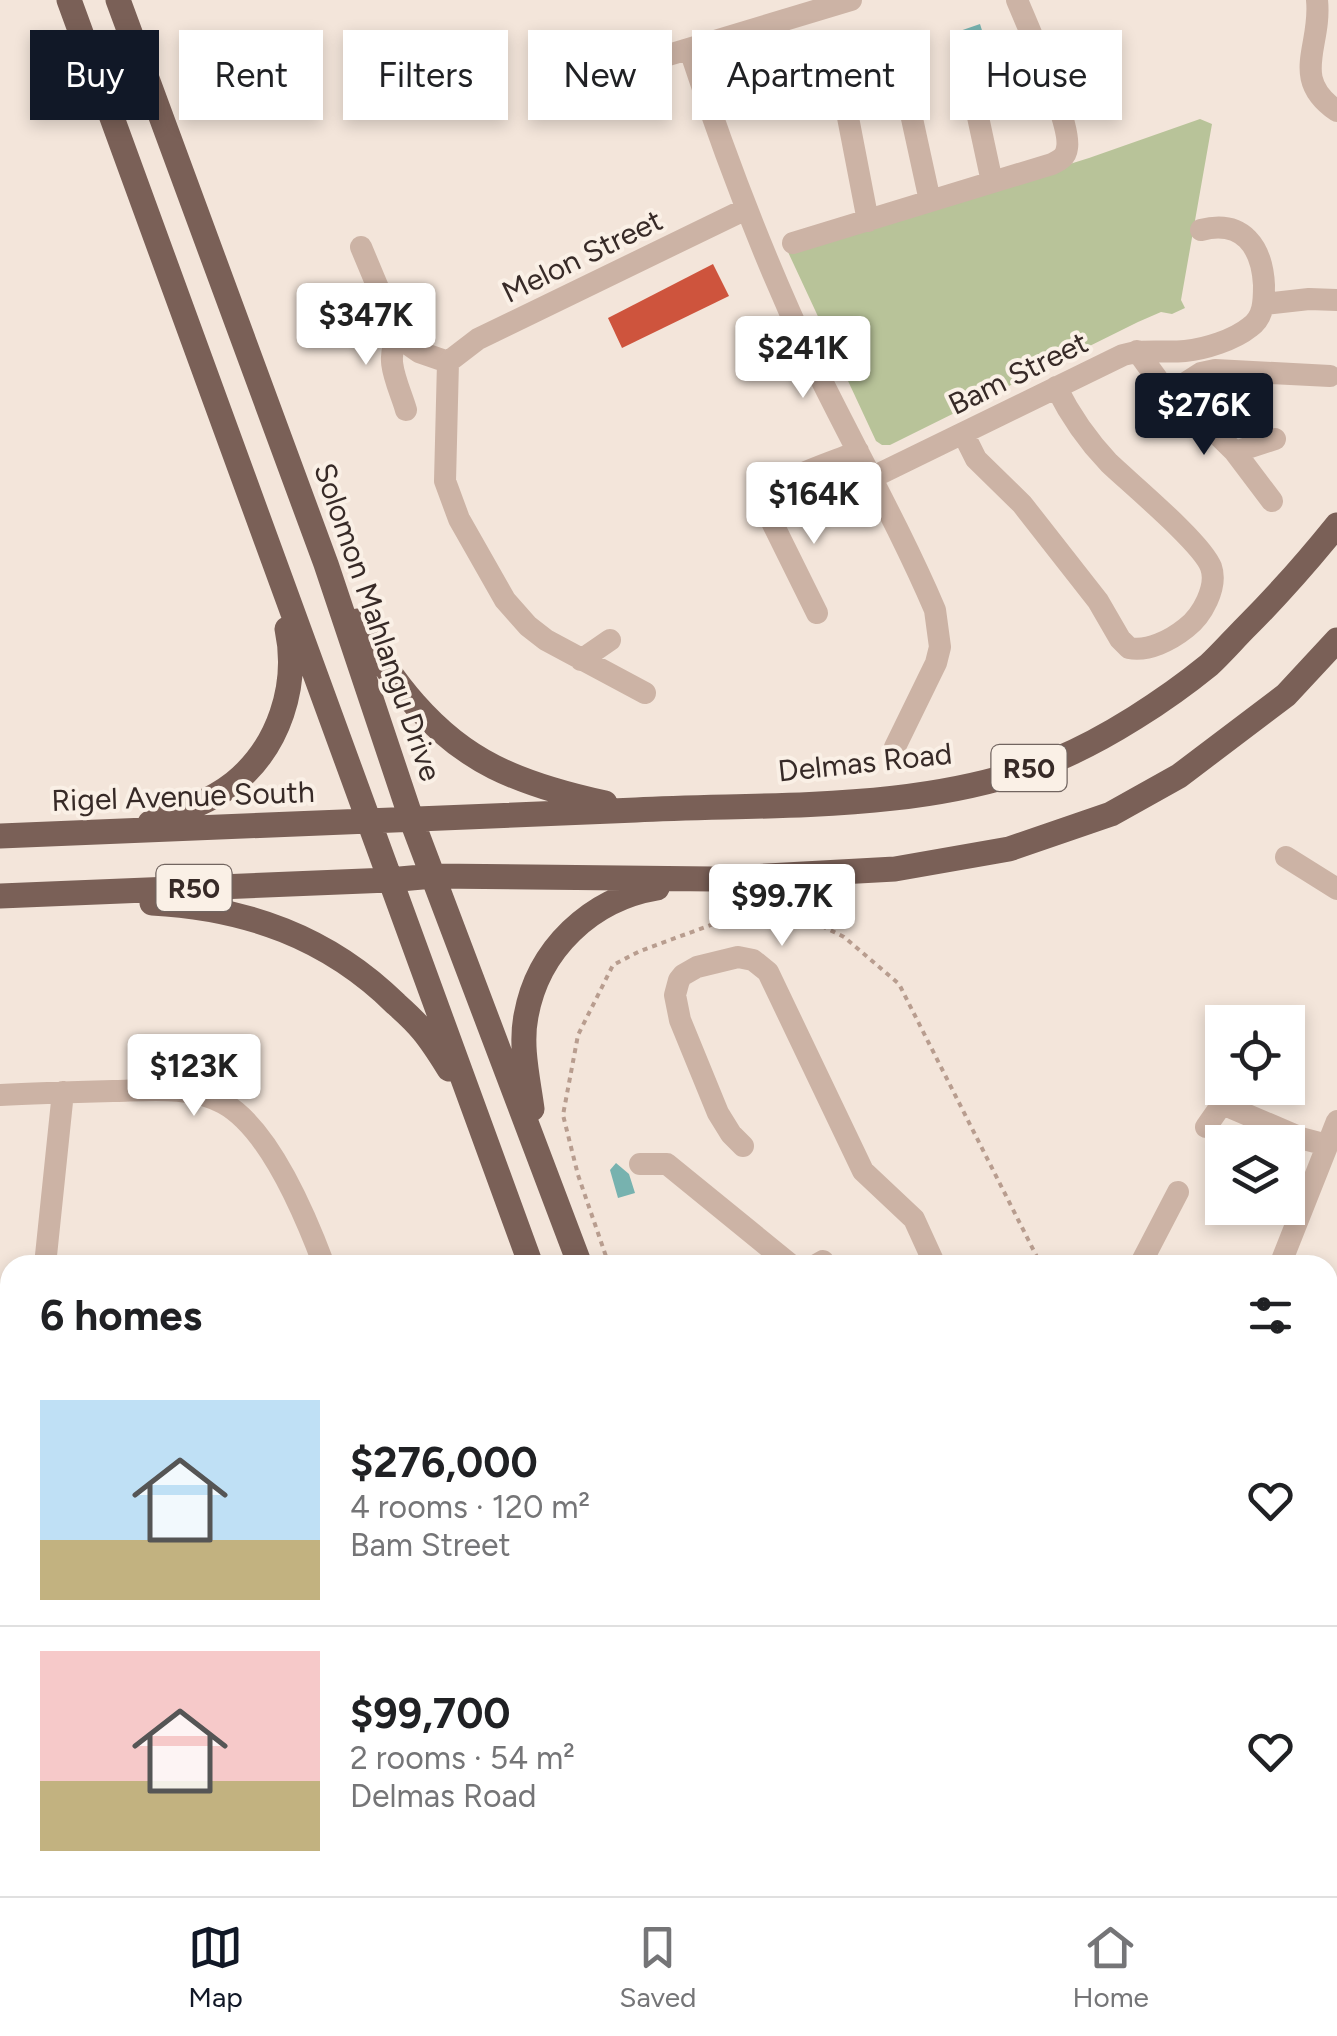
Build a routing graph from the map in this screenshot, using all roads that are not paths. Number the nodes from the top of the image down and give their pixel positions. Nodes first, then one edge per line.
1 (69, 0) edge
2 (118, 0) edge
3 (851, 0) edge
4 (1017, 0) edge
5 (1324, 14) edge
6 (690, 50) junction
7 (672, 55) edge
8 (1337, 111) edge
9 (849, 120) edge
10 (912, 120) edge
11 (979, 120) edge
12 (992, 182) junction
13 (930, 201) junction
14 (746, 210) junction
15 (868, 220) junction
16 (1201, 230) dead end
17 (793, 243) dead end
18 (361, 248) dead end
19 (1337, 300) edge
20 (1264, 304) junction
21 (400, 338) junction
22 (1137, 351) junction
23 (448, 362) junction
24 (1330, 376) dead end
25 (1056, 387) junction
26 (1173, 391) junction
27 (406, 410) dead end
28 (963, 433) junction
29 (1275, 439) dead end
30 (858, 452) junction
31 (1236, 452) junction
32 (871, 478) junction
33 (1272, 501) dead end
34 (1337, 526) edge
35 (274, 564) junction
36 (326, 564) junction
37 (818, 613) dead end
38 (610, 640) dead end
39 (1337, 640) edge
40 (581, 660) junction
41 (646, 693) dead end
42 (895, 748) dead end
43 (634, 810) junction
44 (412, 821) junction
45 (368, 822) junction
46 (126, 831) junction
47 (0, 836) edge
48 (1286, 857) dead end
49 (433, 876) junction
50 (713, 879) junction
51 (388, 880) junction
52 (1337, 889) edge
53 (11, 896) edge
54 (64, 1092) junction
55 (0, 1095) edge
56 (472, 1102) junction
57 (1244, 1105) edge
58 (1337, 1122) edge
59 (1327, 1145) junction
60 (742, 1146) dead end
61 (538, 1154) junction
62 (640, 1164) dead end
63 (1178, 1192) dead end
64 (46, 1255) edge
65 (320, 1255) edge
66 (527, 1255) edge
67 (576, 1255) edge
68 (774, 1255) edge
69 (930, 1255) edge
70 (1146, 1255) edge
71 (1284, 1255) edge

1 - 35 main road
2 - 36 main road, Solomon Mahlangu Drive
3 - 6 street
4 - 12 street
5 - 8 street
6 - 7 street
6 - 14 street
9 - 15 street
10 - 13 street
11 - 12 street
12 - 13 street
13 - 15 street
14 - 23 street, Melon Street
14 - 30 street
15 - 17 street
16 - 20 street
18 - 21 street
19 - 20 street
20 - 22 street
21 - 23 street
21 - 27 street
22 - 25 street, Bam Street
22 - 26 street
23 - 40 street
24 - 26 street
25 - 28 street, Bam Street
25 - 28 street
26 - 31 street
28 - 32 street, Bam Street
29 - 31 street
30 - 32 street
30 - 37 street
31 - 33 street
32 - 42 street
34 - 43 main road, Delmas Road / R50
35 - 45 main road
35 - 46 main road
36 - 43 main road
36 - 44 main road, Solomon Mahlangu Drive
38 - 40 street
39 - 50 main road, R50
40 - 41 street
43 - 44 main road, Delmas Road / R50
44 - 45 main road, Delmas Road / R50
44 - 49 main road, Solomon Mahlangu Drive
45 - 46 main road, Rigel Avenue South / R50
45 - 51 main road
46 - 47 main road, Rigel Avenue South / R50
48 - 52 street
49 - 50 main road, R50
49 - 51 main road, R50
49 - 61 main road, Solomon Mahlangu Drive
50 - 61 main road
51 - 53 main road, R50
51 - 56 main road
53 - 56 main road
54 - 55 street
54 - 64 street
54 - 65 street
56 - 66 main road
57 - 59 street
58 - 59 street
59 - 71 street
60 - 69 street
61 - 67 main road, Solomon Mahlangu Drive
62 - 68 street
63 - 70 street

